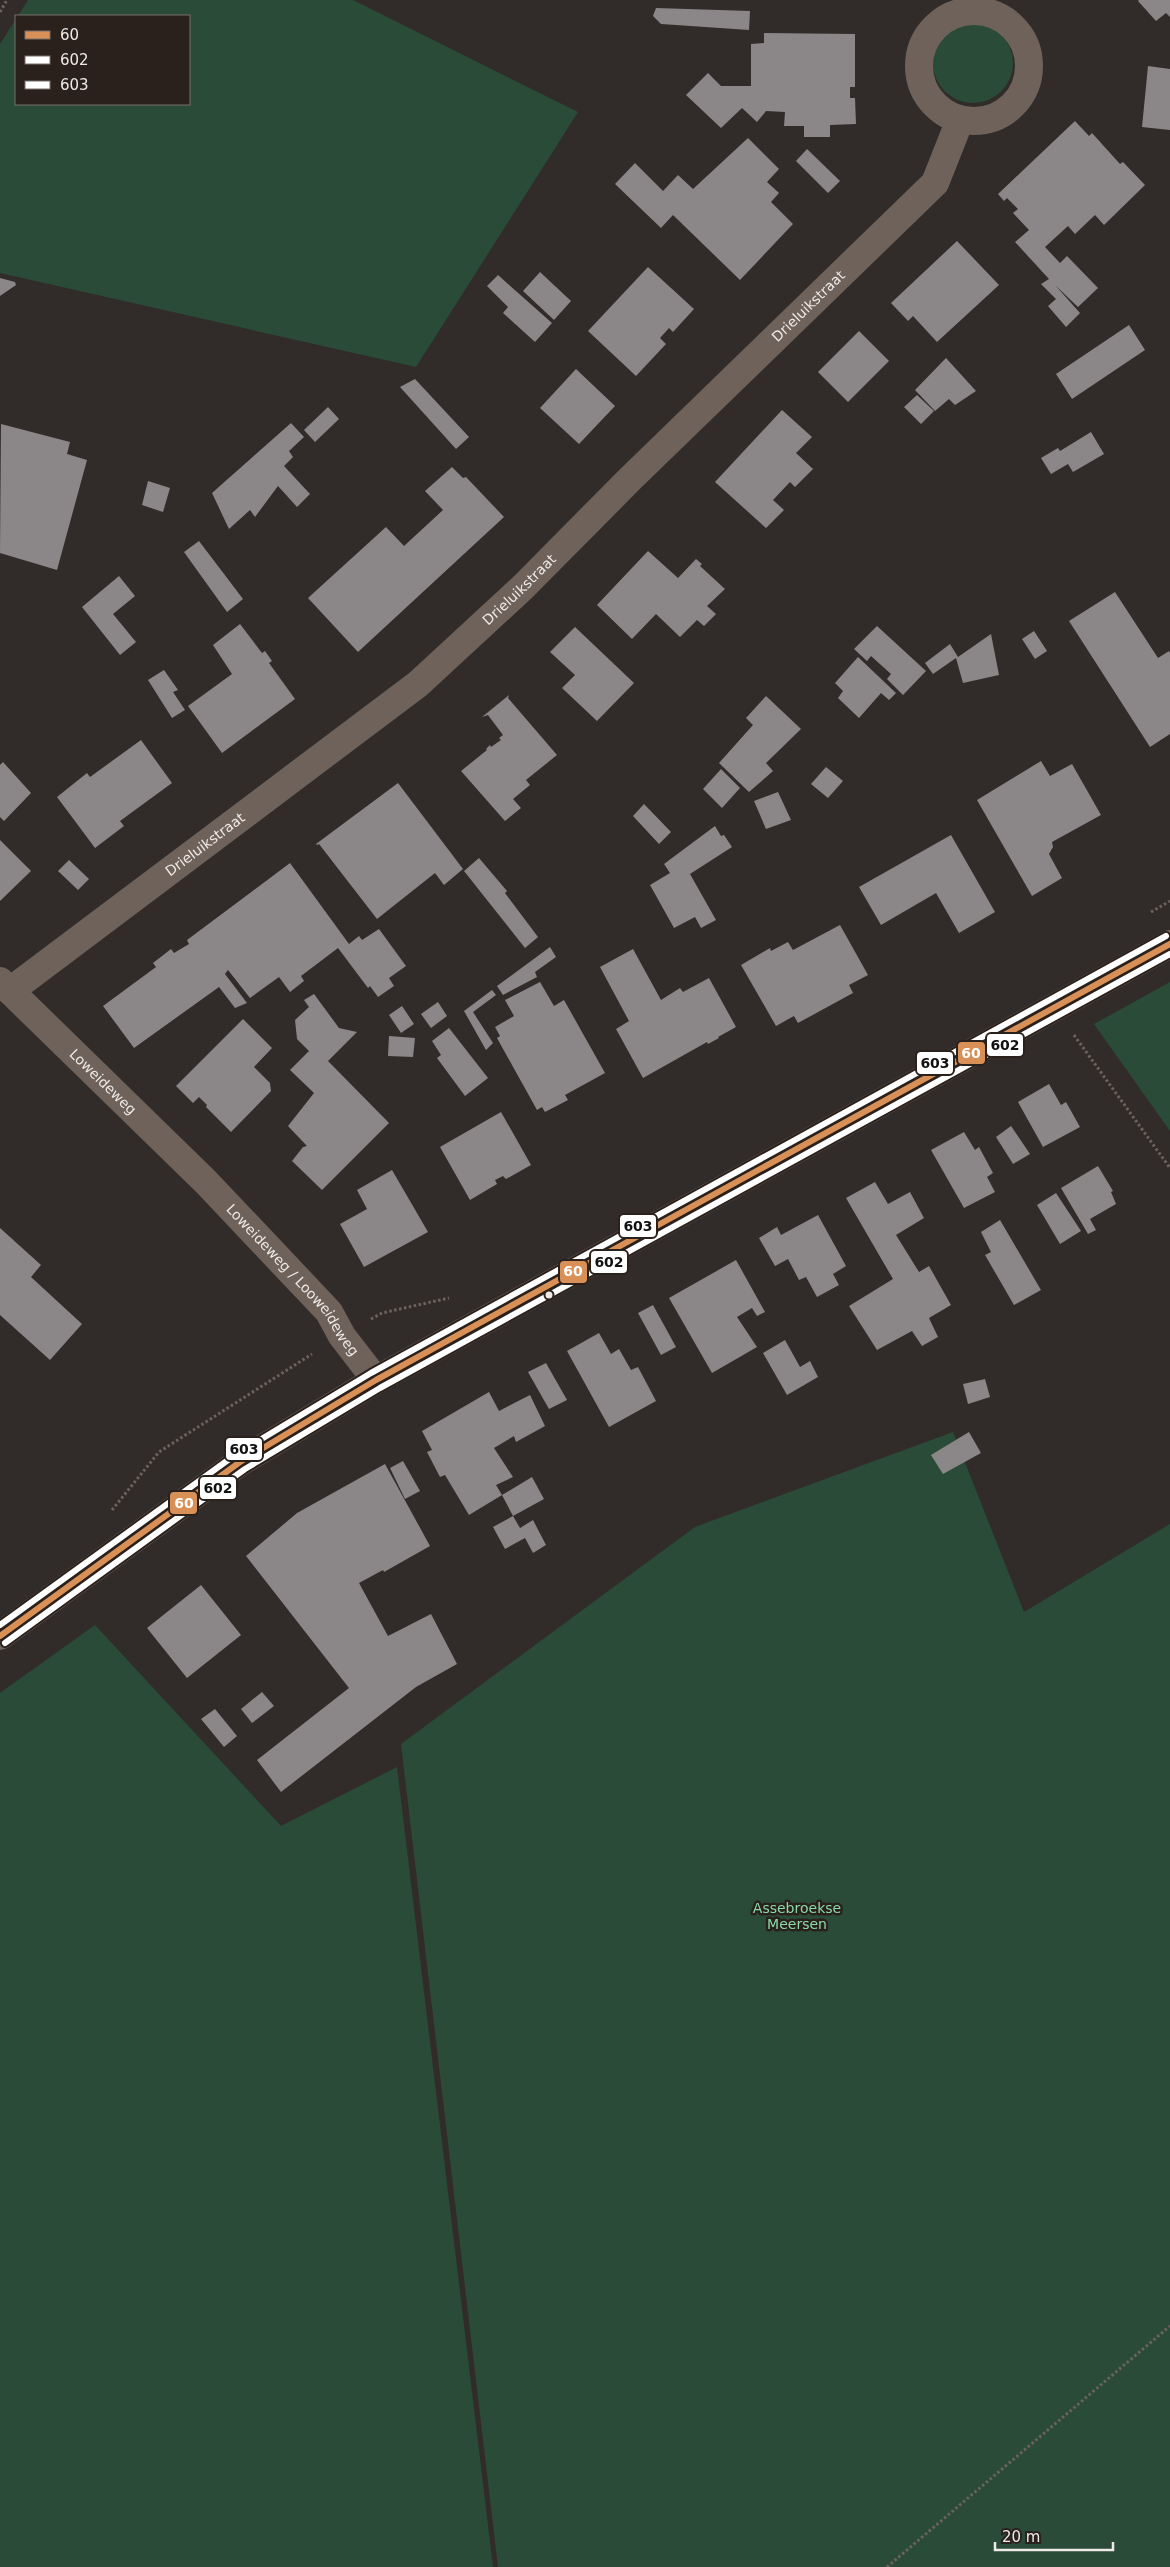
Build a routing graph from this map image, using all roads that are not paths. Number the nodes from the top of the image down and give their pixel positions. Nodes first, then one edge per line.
1 (960, 120) junction
2 (1170, 944) edge
3 (5, 986) edge
4 (206, 1182) joint
5 (376, 1380) junction
6 (0, 1636) edge

1 - 1 street
1 - 3 street, Drieluikstraat
2 - 5 main road
3 - 4 street, Loweideweg
4 - 5 street, Loweideweg / Looweideweg
5 - 6 main road

